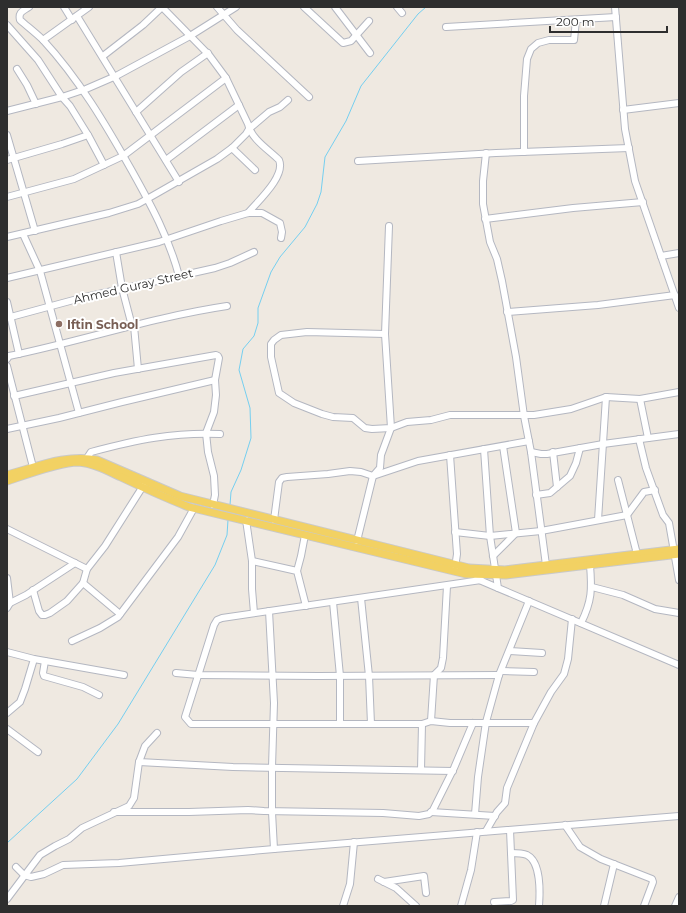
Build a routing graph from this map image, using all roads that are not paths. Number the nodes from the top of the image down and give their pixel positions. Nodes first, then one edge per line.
1 (29, 7) edge
2 (64, 7) edge
3 (89, 7) edge
4 (162, 7) edge
5 (217, 7) edge
6 (236, 7) edge
7 (304, 7) edge
8 (335, 7) edge
9 (397, 7) edge
10 (615, 7) edge
11 (402, 12) dead end
12 (77, 16) junction
13 (224, 16) junction
14 (616, 17) junction
15 (72, 20) junction
16 (576, 20) junction
17 (369, 21) dead end
18 (7, 25) edge
19 (446, 27) dead end
20 (356, 35) junction
21 (190, 36) junction
22 (42, 40) junction
23 (208, 53) junction
24 (370, 53) dead end
25 (103, 56) junction
26 (18, 69) dead end
27 (116, 76) junction
28 (226, 78) junction
29 (83, 90) junction
30 (62, 97) junction
31 (309, 97) dead end
32 (288, 100) dead end
33 (679, 103) edge
34 (36, 104) junction
35 (239, 105) junction
36 (623, 110) junction
37 (7, 111) edge
38 (136, 112) junction
39 (249, 129) junction
40 (7, 135) edge
41 (88, 135) junction
42 (150, 135) junction
43 (232, 148) junction
44 (629, 148) junction
45 (524, 152) junction
46 (486, 153) junction
47 (123, 156) junction
48 (14, 158) junction
49 (7, 160) edge
50 (166, 160) junction
51 (358, 161) dead end
52 (104, 165) junction
53 (256, 170) dead end
54 (180, 182) junction
55 (24, 193) junction
56 (7, 197) edge
57 (147, 199) junction
58 (643, 202) junction
59 (248, 213) junction
60 (485, 219) junction
61 (389, 226) dead end
62 (35, 231) junction
63 (23, 234) junction
64 (7, 238) edge
65 (281, 238) dead end
66 (167, 239) junction
67 (116, 252) junction
68 (254, 252) dead end
69 (679, 253) edge
70 (661, 256) junction
71 (40, 271) junction
72 (179, 276) junction
73 (7, 278) edge
74 (122, 288) junction
75 (674, 295) junction
76 (7, 302) edge
77 (49, 306) junction
78 (227, 306) dead end
79 (679, 308) edge
80 (507, 312) junction
81 (9, 318) edge
82 (133, 326) junction
83 (385, 334) junction
84 (59, 344) junction
85 (20, 354) junction
86 (7, 359) edge
87 (7, 366) edge
88 (138, 369) junction
89 (215, 380) junction
90 (70, 384) junction
91 (679, 392) edge
92 (14, 396) junction
93 (606, 397) junction
94 (640, 398) junction
95 (79, 413) junction
96 (524, 416) junction
97 (22, 426) junction
98 (391, 428) junction
99 (7, 429) edge
100 (206, 433) junction
101 (220, 434) dead end
102 (679, 434) edge
103 (648, 438) junction
104 (639, 440) junction
105 (530, 441) junction
106 (603, 444) junction
107 (503, 446) junction
108 (580, 448) junction
109 (484, 449) junction
110 (531, 452) junction
111 (553, 452) junction
112 (450, 455) junction
113 (87, 458) junction
114 (34, 470) junction
115 (7, 475) edge
116 (373, 476) junction
117 (618, 480) dead end
118 (7, 481) edge
119 (144, 484) junction
120 (557, 487) junction
121 (655, 490) junction
122 (536, 495) junction
123 (194, 508) junction
124 (215, 508) junction
125 (627, 515) junction
126 (245, 520) junction
127 (274, 520) junction
128 (598, 520) junction
129 (7, 529) edge
130 (541, 531) junction
131 (455, 532) junction
132 (516, 533) junction
133 (305, 534) junction
134 (490, 536) junction
135 (357, 541) junction
136 (676, 552) edge
137 (637, 554) junction
138 (493, 556) junction
139 (252, 561) junction
140 (75, 563) junction
141 (546, 565) junction
142 (590, 565) junction
143 (455, 568) junction
144 (87, 570) junction
145 (296, 571) junction
146 (496, 573) junction
147 (466, 574) junction
148 (7, 578) edge
149 (481, 580) junction
150 (679, 580) edge
151 (83, 583) junction
152 (447, 586) junction
153 (592, 587) junction
154 (498, 588) junction
155 (33, 590) junction
156 (361, 598) junction
157 (529, 601) junction
158 (333, 602) junction
159 (8, 605) edge
160 (306, 606) junction
161 (269, 611) junction
162 (254, 613) junction
163 (679, 613) edge
164 (120, 614) junction
165 (572, 619) junction
166 (581, 623) junction
167 (72, 641) dead end
168 (510, 651) junction
169 (7, 652) edge
170 (542, 653) dead end
171 (34, 659) junction
172 (44, 661) junction
173 (679, 665) edge
174 (534, 672) dead end
175 (176, 673) dead end
176 (501, 673) junction
177 (124, 675) dead end
178 (198, 675) junction
179 (272, 675) junction
180 (434, 675) junction
181 (340, 676) junction
182 (369, 676) junction
183 (99, 695) dead end
184 (7, 713) edge
185 (431, 721) junction
186 (486, 722) junction
187 (473, 723) junction
188 (534, 723) junction
189 (274, 724) junction
190 (340, 724) junction
191 (371, 724) junction
192 (422, 724) junction
193 (7, 728) edge
194 (157, 733) dead end
195 (38, 752) dead end
196 (139, 762) junction
197 (272, 767) junction
198 (421, 770) junction
199 (453, 771) junction
200 (114, 812) junction
201 (272, 812) junction
202 (431, 812) junction
203 (475, 814) junction
204 (495, 816) junction
205 (679, 816) edge
206 (565, 825) junction
207 (510, 830) junction
208 (486, 831) junction
209 (477, 832) junction
210 (354, 842) junction
211 (274, 848) junction
212 (511, 853) junction
213 (614, 864) junction
214 (16, 867) dead end
215 (26, 876) junction
216 (426, 893) dead end
217 (679, 897) edge
218 (7, 899) edge
219 (494, 902) dead end
220 (343, 906) edge
221 (416, 906) edge
222 (461, 906) edge
223 (539, 906) edge
224 (604, 906) edge
225 (644, 906) edge
226 (675, 906) edge

1 - 22 street
2 - 15 street
3 - 12 street
4 - 21 street
4 - 25 street
5 - 13 street
6 - 13 street
7 - 20 street
8 - 20 street
9 - 11 street
10 - 14 street
12 - 15 street
12 - 25 street
13 - 21 street
13 - 31 street
14 - 16 street
14 - 36 street
15 - 22 street
16 - 19 street
16 - 45 street
17 - 20 street
18 - 30 street
20 - 24 street
21 - 23 street
21 - 27 street
22 - 29 street
23 - 28 street
23 - 38 street
25 - 27 street
26 - 34 street
27 - 29 street
27 - 38 street
28 - 35 street
28 - 42 street
29 - 30 street
29 - 47 street
30 - 34 street
30 - 41 street
32 - 39 street
33 - 36 street
34 - 37 street
35 - 39 street
35 - 50 street
36 - 44 street
38 - 42 street
39 - 43 street
39 - 59 street
40 - 48 street
41 - 48 street
41 - 52 street
42 - 47 street
42 - 50 street
43 - 53 street
43 - 54 street
44 - 45 street
44 - 58 street
45 - 46 street
46 - 51 street
46 - 60 street
47 - 52 street
47 - 57 street
48 - 49 street
48 - 55 street
50 - 54 street
52 - 55 street
54 - 57 street
55 - 56 street
55 - 62 street
57 - 62 street
57 - 66 street
58 - 60 street
58 - 70 street
59 - 65 street
59 - 66 street
60 - 80 street
61 - 83 street
62 - 63 street
63 - 64 street
63 - 71 street
66 - 67 street
66 - 72 street
67 - 71 street
67 - 74 street
68 - 72 street, Ahmed Guray Street
69 - 70 street
70 - 75 street
71 - 73 street
71 - 77 street
72 - 74 street, Ahmed Guray Street
74 - 77 street, Ahmed Guray Street
74 - 82 street
75 - 79 street
75 - 80 street
76 - 81 street
77 - 81 street, Ahmed Guray Street
77 - 84 street
78 - 82 street
80 - 96 street
81 - 85 street
82 - 84 street
82 - 88 street
83 - 98 street
83 - 98 street
84 - 85 street
84 - 90 street
85 - 86 street
87 - 92 street
88 - 89 street
88 - 90 street
89 - 95 street
89 - 100 street
90 - 92 street
90 - 95 street
91 - 94 street
92 - 97 street
93 - 94 street
93 - 96 street
93 - 106 street
94 - 103 street
95 - 97 street
96 - 98 street
96 - 105 street
97 - 99 street
97 - 114 street
98 - 116 street
100 - 101 street
100 - 113 street
100 - 124 street
102 - 103 street
103 - 104 street
104 - 106 street
104 - 121 street
105 - 107 street
105 - 110 street
106 - 108 street
106 - 128 street
107 - 109 street
107 - 132 street
108 - 111 street
108 - 120 street
109 - 112 street
109 - 134 street
110 - 111 street
110 - 122 street
111 - 120 street
112 - 116 street
112 - 131 street
113 - 114 main road
113 - 119 main road
114 - 115 main road
114 - 118 main road
114 - 119 main road
116 - 127 street
116 - 135 street
117 - 125 street
119 - 123 main road
119 - 124 main road
119 - 144 street
120 - 122 street
121 - 125 street
121 - 136 street
122 - 130 street
123 - 124 main road
123 - 164 street
124 - 126 main road
124 - 127 main road
125 - 128 street
125 - 137 street
126 - 133 main road
126 - 139 street
127 - 135 main road
128 - 130 street
129 - 140 street
130 - 132 street
130 - 141 street
131 - 134 street
131 - 143 street
132 - 134 street
132 - 138 street
133 - 143 main road
133 - 145 street
134 - 138 street
135 - 143 main road
136 - 137 main road
136 - 142 main road
136 - 150 street
137 - 141 main road
138 - 146 street
139 - 145 street
139 - 162 street
140 - 144 street
140 - 155 street
141 - 146 main road
142 - 146 main road
142 - 153 street
143 - 146 main road
143 - 147 main road
144 - 151 street
145 - 160 street
146 - 147 main road
146 - 154 street
147 - 149 street
148 - 159 street
149 - 152 street
149 - 154 street
151 - 155 street
151 - 164 street
152 - 156 street
152 - 180 street
153 - 163 street
153 - 166 street
154 - 157 street
155 - 159 street
156 - 158 street
156 - 182 street
157 - 165 street
157 - 168 street
158 - 160 street
158 - 181 street
160 - 161 street
161 - 162 street
161 - 179 street
162 - 178 street
164 - 167 street
165 - 166 street
165 - 188 street
166 - 173 street
168 - 170 street
168 - 176 street
169 - 171 street
171 - 172 street
171 - 184 street
172 - 177 street
172 - 183 street
174 - 176 street
175 - 178 street
176 - 180 street
176 - 186 street
178 - 179 street
178 - 189 street
179 - 181 street
179 - 189 street
180 - 182 street
180 - 185 street
181 - 182 street
181 - 190 street
182 - 191 street
185 - 187 street
185 - 192 street
186 - 187 street
186 - 188 street
186 - 203 street
187 - 199 street
188 - 204 street
189 - 190 street
189 - 197 street
190 - 191 street
191 - 192 street
192 - 198 street
193 - 195 street
194 - 196 street
196 - 197 street
196 - 200 street
197 - 198 street
197 - 201 street
198 - 199 street
199 - 202 street
200 - 201 street
200 - 215 street
201 - 202 street
201 - 211 street
202 - 203 street
203 - 204 street
204 - 208 street
205 - 206 street
206 - 207 street
206 - 213 street
207 - 208 street
207 - 212 street
208 - 209 street
209 - 210 street
209 - 222 street
210 - 211 street
210 - 220 street
211 - 215 street
212 - 219 street
212 - 223 street
213 - 224 street
213 - 225 street
214 - 215 street
215 - 218 street
216 - 221 street
217 - 226 street

